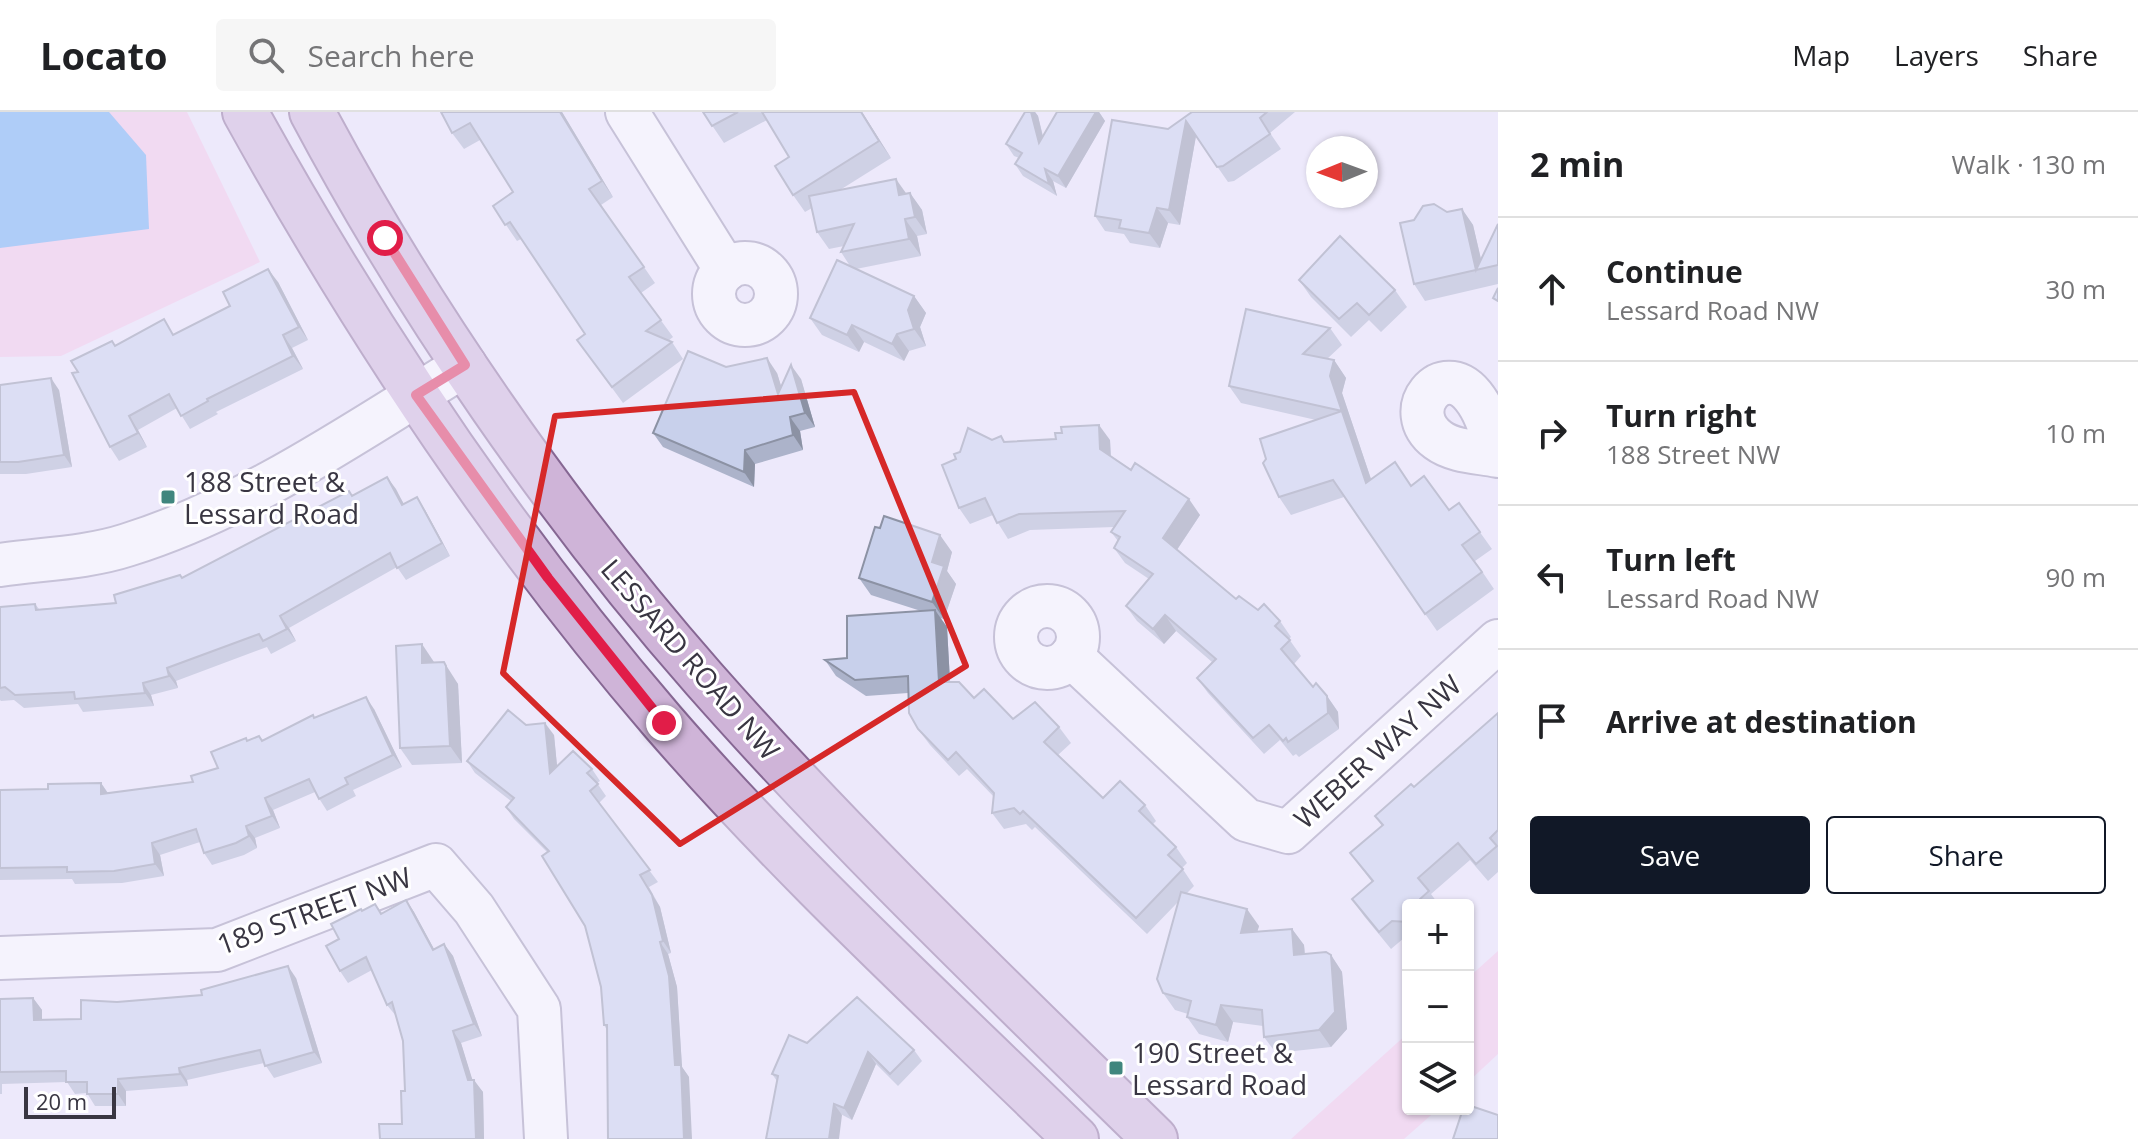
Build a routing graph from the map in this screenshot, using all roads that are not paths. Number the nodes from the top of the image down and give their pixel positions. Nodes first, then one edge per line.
1 (245, 112) edge
2 (312, 112) edge
3 (627, 112) edge
4 (726, 270) dead end
5 (465, 365) junction
6 (416, 395) junction
7 (0, 565) edge
8 (1498, 641) edge
9 (1071, 656) dead end
10 (0, 958) edge
11 (546, 1139) edge
12 (1076, 1139) edge
13 (1155, 1139) edge

1 - 6 main road, LESSARD ROAD NW
2 - 5 main road, LESSARD ROAD NW
3 - 4 street
5 - 6 street
5 - 13 main road, LESSARD ROAD NW
6 - 7 street
6 - 12 main road, LESSARD ROAD NW
8 - 9 street, WEBER WAY NW
10 - 11 street, 189 STREET NW

